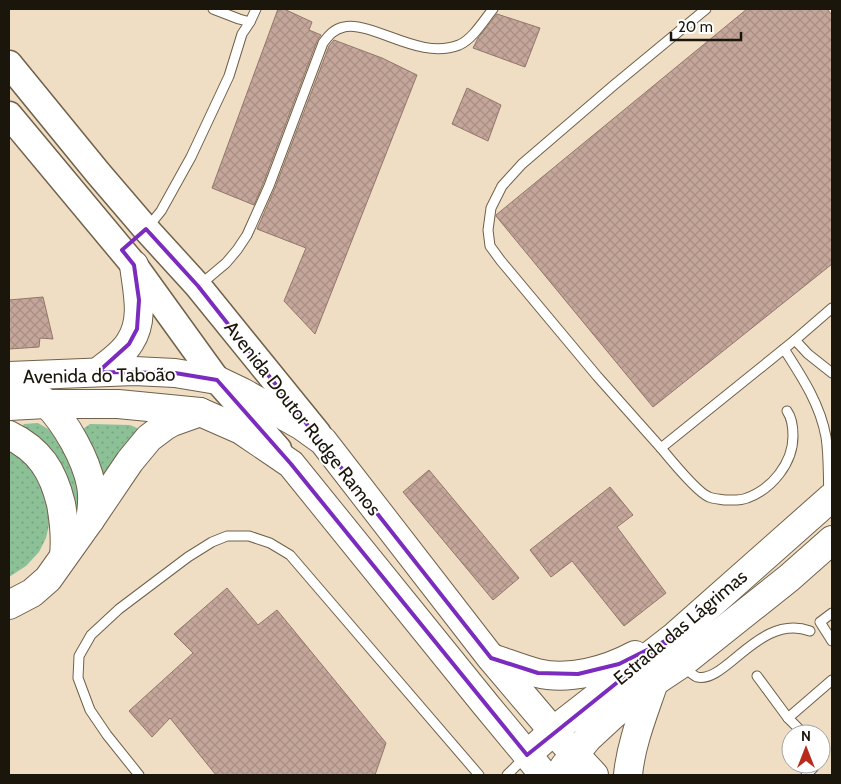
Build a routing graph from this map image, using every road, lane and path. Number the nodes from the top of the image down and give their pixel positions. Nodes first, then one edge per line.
1 (213, 9) edge
2 (256, 9) edge
3 (493, 9) edge
4 (706, 9) edge
5 (250, 22) junction
6 (9, 64) edge
7 (9, 115) edge
8 (146, 229) junction
9 (128, 258) junction
10 (198, 286) junction
11 (832, 308) edge
12 (795, 340) junction
13 (784, 349) junction
14 (98, 372) junction
15 (832, 374) edge
16 (9, 377) edge
17 (217, 380) junction
18 (46, 404) junction
19 (9, 406) edge
20 (787, 411) dead end
21 (200, 412) junction
22 (9, 435) edge
23 (323, 441) junction
24 (661, 448) junction
25 (291, 464) junction
26 (831, 498) edge
27 (90, 520) junction
28 (832, 540) edge
29 (64, 555) junction
30 (9, 605) edge
31 (832, 612) edge
32 (810, 630) dead end
33 (675, 636) junction
34 (832, 641) edge
35 (491, 658) junction
36 (681, 664) junction
37 (757, 676) dead end
38 (832, 680) edge
39 (654, 682) junction
40 (788, 718) junction
41 (794, 724) edge
42 (553, 731) junction
43 (575, 754) junction
44 (526, 755) junction
45 (139, 775) edge
46 (479, 775) edge
47 (507, 775) edge
48 (544, 775) edge
49 (557, 775) edge
50 (594, 775) edge
51 (628, 775) edge

1 - 5 lane
2 - 5 lane
3 - 10 lane
4 - 24 lane
5 - 8 lane
6 - 8 street, Avenida Doutor Rudge Ramos
7 - 9 street, Avenida Doutor Rudge Ramos
8 - 9 street
8 - 10 street, Avenida Doutor Rudge Ramos
9 - 14 main road
9 - 17 street, Avenida Doutor Rudge Ramos
10 - 23 street, Avenida Doutor Rudge Ramos
11 - 12 lane
12 - 13 lane
12 - 15 lane
13 - 24 lane
13 - 26 lane
14 - 16 main road, Avenida do Taboão
14 - 17 main road, Avenida do Taboão
16 - 18 main road
17 - 23 main road, Avenida do Taboão
17 - 25 street, Avenida Doutor Rudge Ramos
18 - 19 main road, Avenida do Taboão
18 - 21 main road, Avenida do Taboão
18 - 27 main road
20 - 24 lane
21 - 25 main road, Avenida do Taboão
21 - 27 main road
22 - 29 main road
23 - 35 main road, Avenida Doutor Rudge Ramos
25 - 44 main road, Avenida Doutor Rudge Ramos
26 - 33 main road, Estrada das Lágrimas
27 - 29 main road
28 - 36 main road, Estrada das Lágrimas
29 - 30 main road
31 - 34 lane
32 - 36 lane
33 - 35 main road
33 - 42 main road, Estrada das Lágrimas
35 - 42 main road, Avenida Doutor Rudge Ramos
36 - 39 main road, Estrada das Lágrimas
37 - 40 lane
38 - 40 lane
39 - 43 main road, Estrada das Lágrimas
39 - 51 main road
40 - 41 lane
42 - 43 main road, Avenida Doutor Rudge Ramos
42 - 44 main road, Estrada das Lágrimas
43 - 49 main road, Estrada das Lágrimas
43 - 50 main road, Avenida Doutor Rudge Ramos
44 - 47 lane
44 - 48 main road, Avenida Doutor Rudge Ramos
45 - 46 lane

